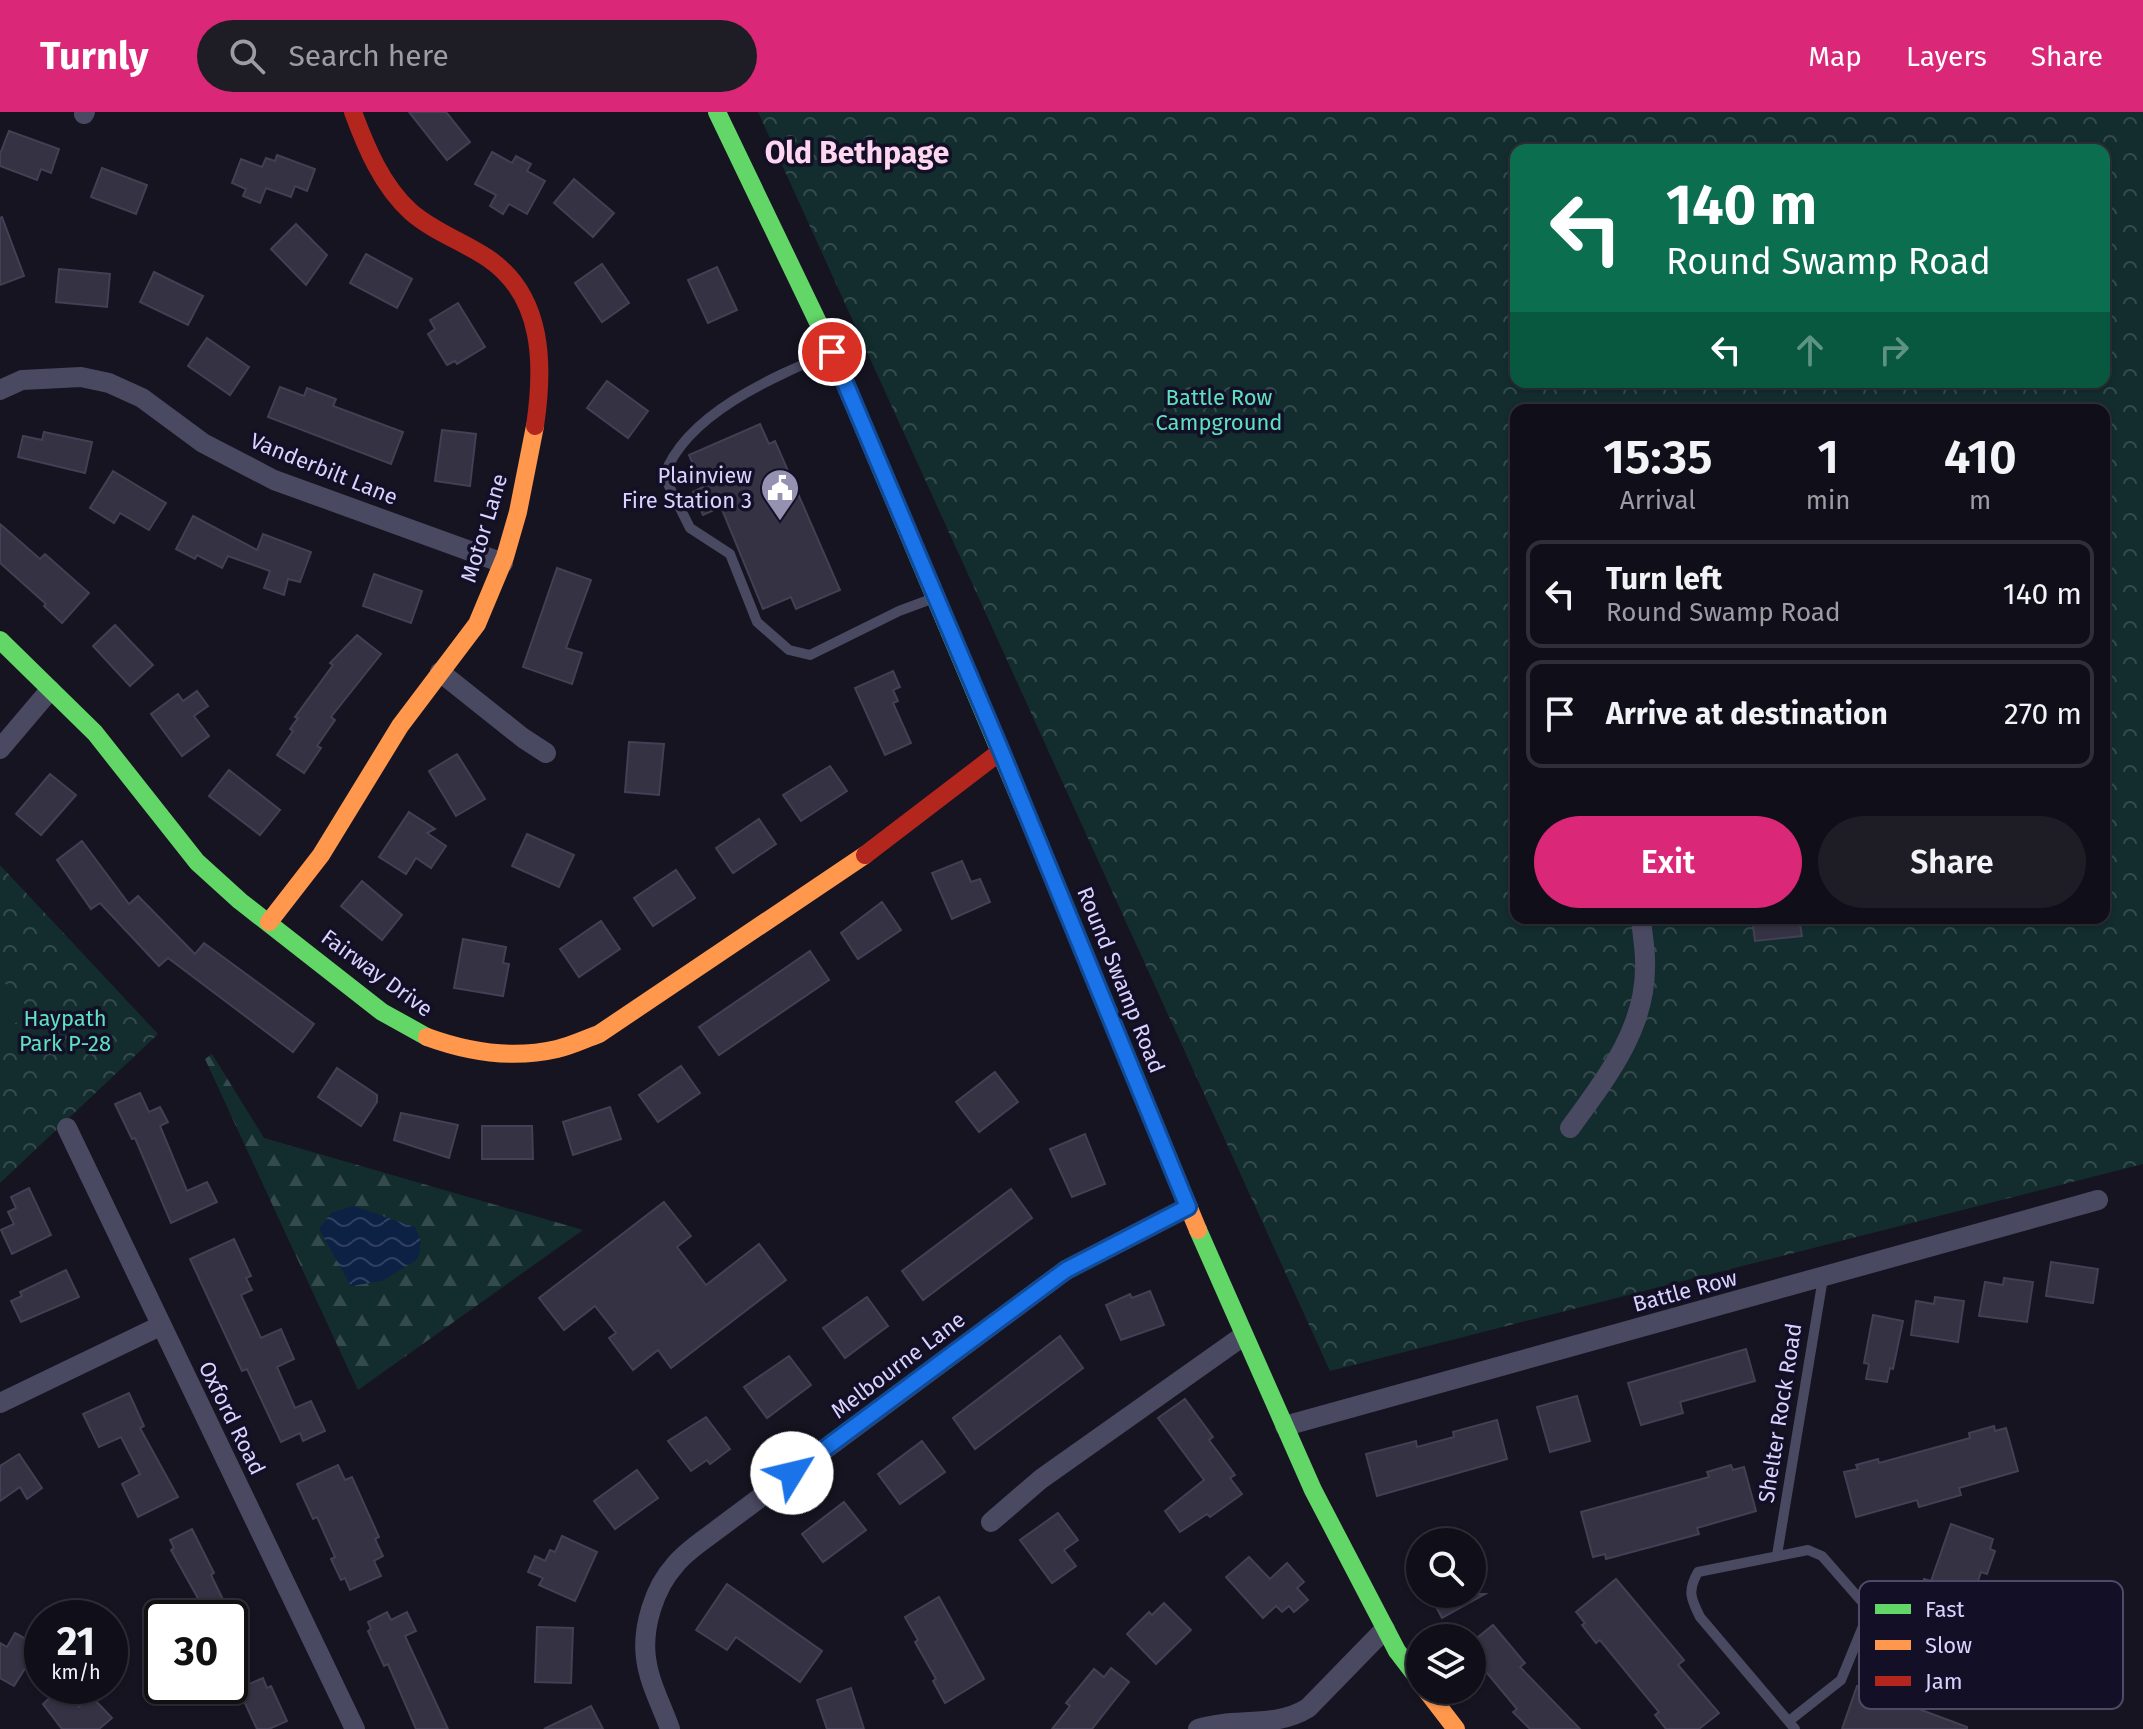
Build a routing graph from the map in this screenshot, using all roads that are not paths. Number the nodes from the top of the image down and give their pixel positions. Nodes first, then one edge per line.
1 (353, 112) edge
2 (717, 112) edge
3 (832, 352) junction
4 (0, 390) edge
5 (503, 563) junction
6 (936, 597) junction
7 (0, 640) edge
8 (440, 672) junction
9 (50, 690) junction
10 (0, 749) edge
11 (1001, 751) junction
12 (546, 753) dead end
13 (269, 922) junction
14 (1641, 924) edge
15 (67, 1128) dead end
16 (1570, 1128) dead end
17 (2098, 1200) dead end
18 (1188, 1207) junction
19 (1823, 1278) junction
20 (160, 1326) junction
21 (1243, 1336) junction
22 (0, 1403) edge
23 (1285, 1426) junction
24 (991, 1522) dead end
25 (1777, 1555) junction
26 (1859, 1598) edge
27 (1385, 1629) junction
28 (1859, 1636) edge
29 (1406, 1663) edge
30 (1437, 1704) edge
31 (1792, 1725) edge
32 (355, 1729) edge
33 (670, 1729) edge
34 (1198, 1729) edge
35 (1456, 1729) edge

1 - 5 street, Motor Lane
2 - 3 street, Round Swamp Road
3 - 6 street, Round Swamp Road
3 - 6 lane
4 - 5 street, Vanderbilt Lane
5 - 8 street, Motor Lane
6 - 11 street, Round Swamp Road
7 - 9 street, Fairway Drive
8 - 12 street
8 - 13 street, Motor Lane
9 - 10 street
9 - 13 street, Fairway Drive
11 - 13 street, Fairway Drive
11 - 18 street, Round Swamp Road
14 - 16 street
15 - 20 street, Oxford Road
17 - 19 street, Battle Row
18 - 21 street, Round Swamp Road
18 - 33 street, Melbourne Lane
19 - 23 street, Battle Row
19 - 25 lane, Shelter Rock Road
20 - 22 street
20 - 32 street, Oxford Road
21 - 23 street, Round Swamp Road
21 - 24 street
23 - 27 street, Round Swamp Road
25 - 26 lane
25 - 31 lane
27 - 29 street, Round Swamp Road
27 - 34 street
28 - 31 lane
30 - 35 street

